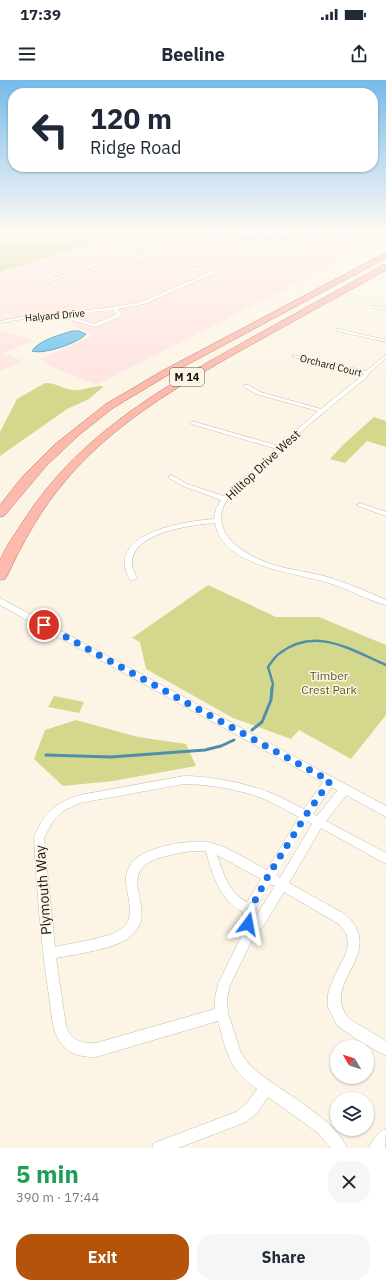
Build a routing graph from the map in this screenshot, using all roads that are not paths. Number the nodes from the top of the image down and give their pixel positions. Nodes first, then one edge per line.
1 (49, 281) edge
2 (195, 281) edge
3 (334, 281) edge
4 (337, 281) edge
5 (361, 281) edge
6 (363, 281) edge
7 (46, 282) dead end
8 (346, 289) junction
9 (318, 291) junction
10 (375, 307) dead end
11 (115, 309) junction
12 (386, 309) edge
13 (67, 313) junction
14 (0, 322) edge
15 (339, 330) dead end
16 (386, 341) edge
17 (295, 356) dead end
18 (386, 356) edge
19 (367, 373) junction
20 (246, 386) dead end
21 (323, 411) junction
22 (193, 423) dead end
23 (280, 448) junction
24 (171, 476) dead end
25 (225, 499) junction
26 (360, 505) dead end
27 (0, 512) edge
28 (386, 514) edge
29 (218, 521) junction
30 (0, 576) edge
31 (133, 578) dead end
32 (0, 601) edge
33 (386, 603) edge
34 (330, 781) junction
35 (345, 789) junction
36 (386, 812) edge
37 (306, 815) junction
38 (319, 822) junction
39 (210, 847) junction
40 (386, 859) edge
41 (268, 876) junction
42 (282, 884) junction
43 (250, 910) junction
44 (247, 938) junction
45 (49, 954) junction
46 (222, 1013) junction
47 (386, 1049) edge
48 (266, 1088) junction
49 (386, 1136) edge
50 (159, 1148) edge
51 (340, 1148) edge
52 (376, 1148) edge

1 - 7 street
2 - 11 street, Halyard Drive
3 - 9 highway
4 - 9 highway, M 14
5 - 8 highway, M 14
6 - 8 highway
8 - 30 highway, M 14
9 - 27 highway, M 14
10 - 12 street
11 - 13 street, Halyard Drive
11 - 13 street
13 - 14 street, Halyard Drive
15 - 16 street
17 - 19 street, Orchard Court
18 - 19 street, Hilltop Drive West
19 - 21 street, Hilltop Drive West
20 - 21 street
21 - 23 street, Hilltop Drive West
22 - 23 street
23 - 25 street, Hilltop Drive West
24 - 25 street
25 - 29 street, Hilltop Drive West
26 - 28 street
29 - 31 street
29 - 33 street
32 - 34 street
34 - 35 street
34 - 37 street
35 - 36 street
35 - 38 street
37 - 38 street, Plymouth Way
37 - 41 street
37 - 45 street, Plymouth Way
38 - 40 street, Plymouth Way
38 - 42 street
39 - 41 street
39 - 43 street
39 - 45 street
41 - 42 street
41 - 43 street
42 - 44 street
42 - 47 street
43 - 44 street
44 - 46 street
45 - 46 street, Plymouth Way
46 - 48 street
48 - 50 street
48 - 51 street
49 - 52 street

